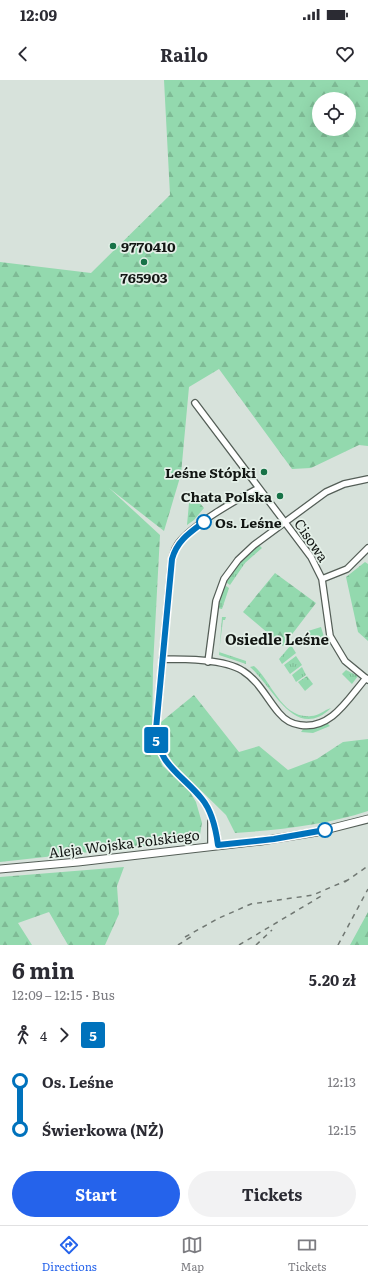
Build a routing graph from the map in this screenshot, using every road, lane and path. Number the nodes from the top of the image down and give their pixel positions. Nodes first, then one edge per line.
1 (195, 403) dead end
2 (368, 479) edge
3 (259, 488) junction
4 (285, 522) junction
5 (368, 548) edge
6 (322, 579) junction
7 (162, 659) junction
8 (208, 662) junction
9 (367, 679) edge
10 (368, 819) edge
11 (215, 845) junction
12 (0, 869) edge

1 - 3 street, Cisowa
2 - 4 street
3 - 4 street, Cisowa
3 - 7 street
4 - 6 street, Cisowa
4 - 8 street
5 - 6 street
6 - 9 street, Cisowa
7 - 8 street
7 - 11 street
8 - 9 street
10 - 11 main road, Aleja Wojska Polskiego
11 - 12 main road, Aleja Wojska Polskiego

